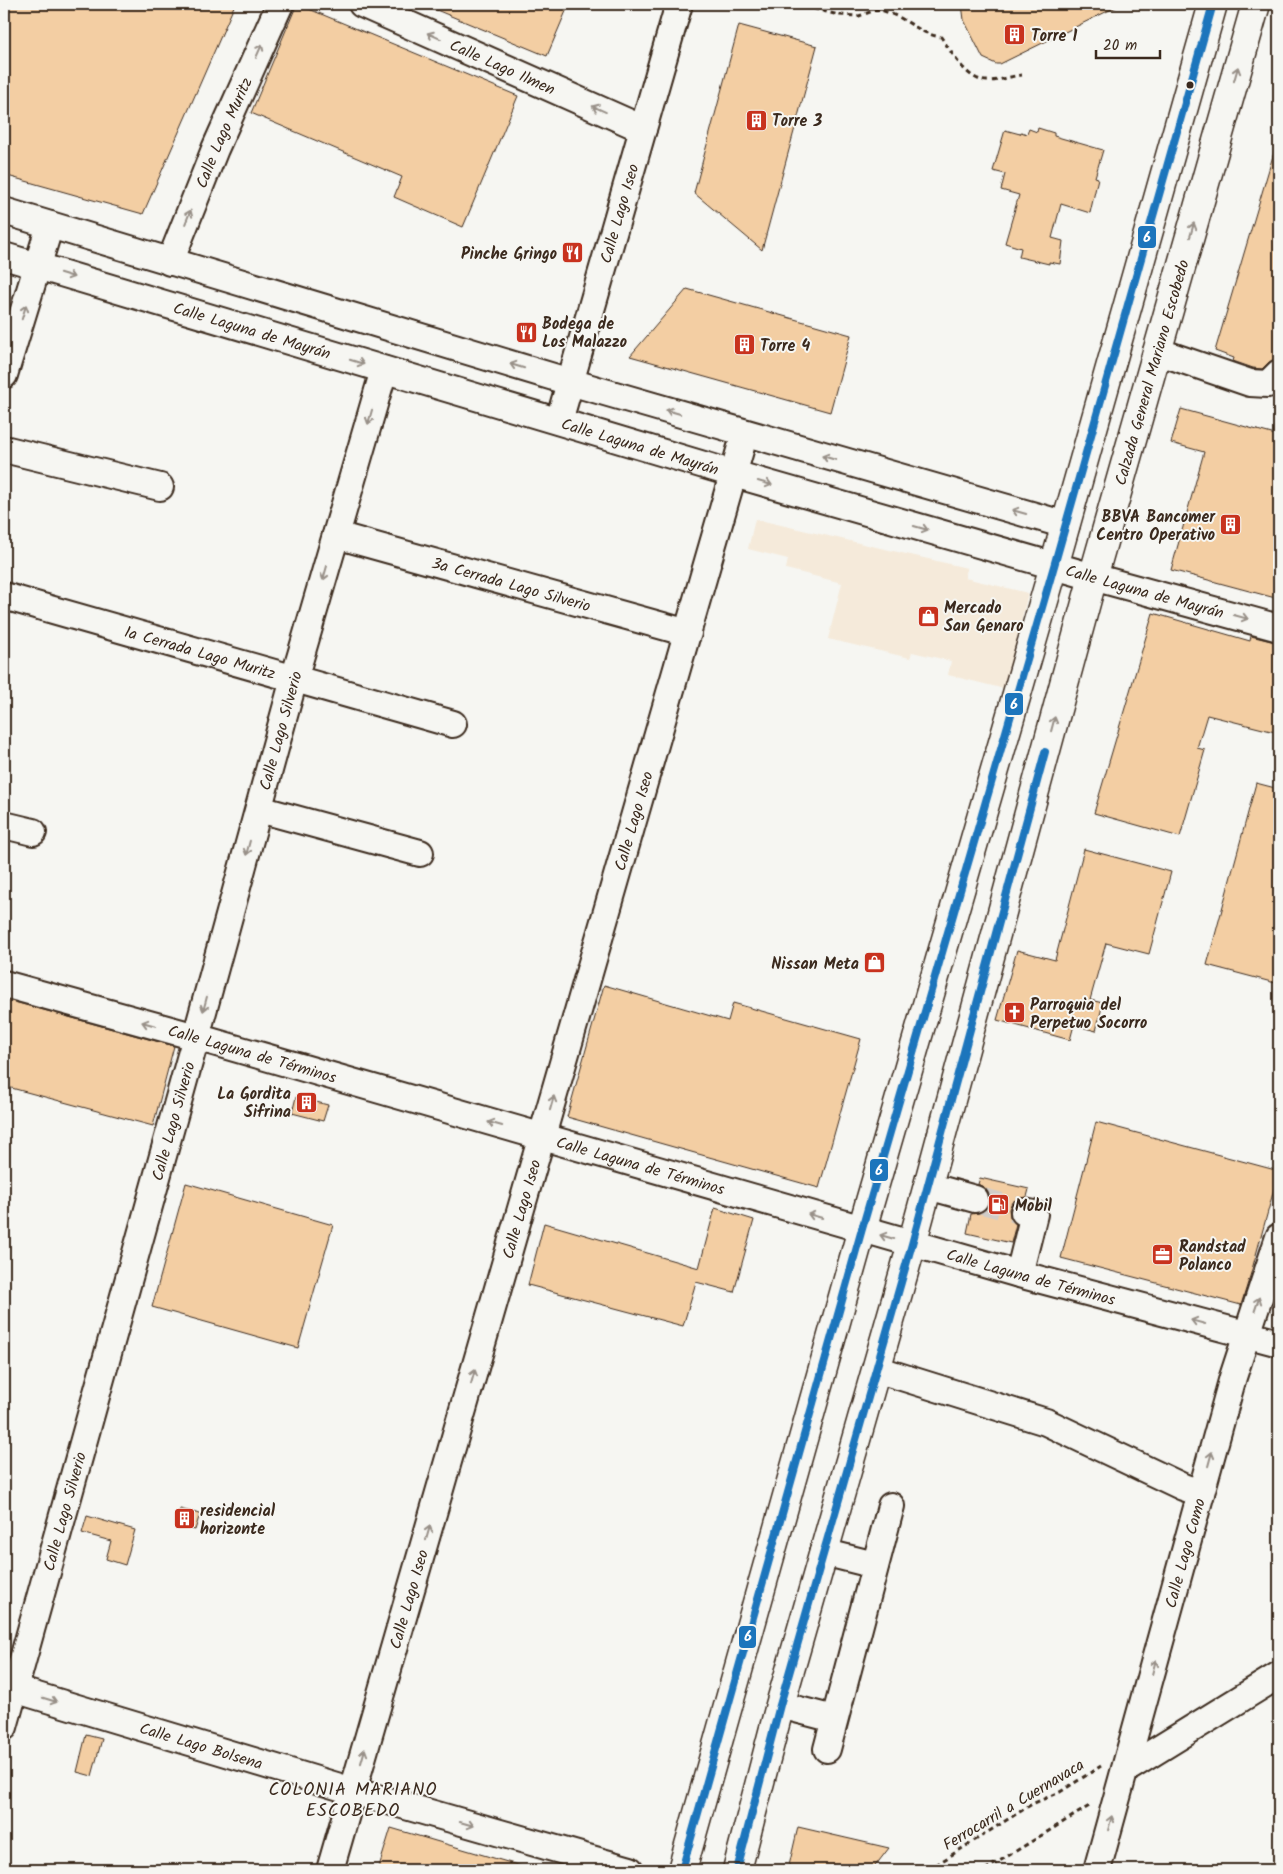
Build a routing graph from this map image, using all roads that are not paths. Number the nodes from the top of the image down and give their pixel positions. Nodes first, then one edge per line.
1 (280, 4) edge
2 (362, 4) edge
3 (679, 4) edge
4 (1213, 4) edge
5 (1256, 4) edge
6 (643, 129) junction
7 (4, 211) edge
8 (50, 225) junction
9 (4, 256) edge
10 (170, 262) junction
11 (38, 266) junction
12 (1157, 351) junction
13 (384, 370) junction
14 (1279, 373) edge
15 (4, 375) edge
16 (570, 382) junction
17 (559, 422) junction
18 (745, 434) junction
19 (4, 449) edge
20 (866, 468) junction
21 (734, 474) junction
22 (160, 487) dead end
23 (854, 508) junction
24 (1066, 525) junction
25 (336, 535) junction
26 (1054, 566) junction
27 (1092, 577) junction
28 (4, 596) edge
29 (1279, 628) edge
30 (688, 633) junction
31 (294, 679) junction
32 (453, 724) dead end
33 (259, 809) junction
34 (4, 825) edge
35 (32, 832) dead end
36 (420, 854) dead end
37 (4, 984) edge
38 (196, 1037) junction
39 (542, 1137) junction
40 (928, 1186) junction
41 (975, 1199) tunnel mouth
42 (1024, 1212) dead end
43 (862, 1229) junction
44 (1279, 1237) edge
45 (912, 1244) junction
46 (1019, 1274) junction
47 (1246, 1334) junction
48 (1279, 1343) edge
49 (876, 1369) junction
50 (1201, 1493) junction
51 (891, 1506) dead end
52 (823, 1552) junction
53 (875, 1565) junction
54 (1279, 1676) edge
55 (9, 1688) edge
56 (780, 1705) junction
57 (834, 1718) junction
58 (4, 1727) edge
59 (827, 1749) dead end
60 (1114, 1767) junction
61 (353, 1791) junction
62 (330, 1870) edge
63 (630, 1870) edge
64 (682, 1870) edge
65 (737, 1870) edge
66 (1097, 1870) edge

10 -> 1 street, Calle Lago Muritz
6 -> 2 street, Calle Lago Ilmen
3 - 6 street, Calle Lago Iseo
4 - 24 main road
12 -> 5 main road, Calzada General Mariano Escobedo
6 - 16 street, Calle Lago Iseo
7 - 8 street
8 - 10 street
8 - 11 street
9 - 11 street, Calle Laguna de Mayrán
16 -> 10 street
11 -> 13 street, Calle Laguna de Mayrán
15 -> 11 street
12 - 14 street
12 - 27 main road, Calzada General Mariano Escobedo
13 - 17 street, Calle Laguna de Mayrán
13 -> 25 street, Calle Lago Silverio
16 - 17 street, Calle Lago Iseo
18 -> 16 street
17 - 21 street, Calle Laguna de Mayrán
20 -> 18 street
18 - 21 street, Calle Lago Iseo
19 - 22 street
20 - 23 street
24 -> 20 street
21 -> 23 street, Calle Laguna de Mayrán
21 - 30 street, Calle Lago Iseo
23 -> 26 street, Calle Laguna de Mayrán
24 - 26 main road
25 - 30 street, 3a Cerrada Lago Silverio
25 -> 31 street, Calle Lago Silverio
26 - 27 street, Calle Laguna de Mayrán
26 - 43 main road
27 -> 29 street, Calle Laguna de Mayrán
40 -> 27 main road, Calzada General Mariano Escobedo
28 - 31 street, 1a Cerrada Lago Muritz
39 -> 30 street, Calle Lago Iseo
31 - 32 street, 1a Cerrada Lago Muritz
31 - 33 street, Calle Lago Silverio
33 - 36 street
33 -> 38 street, Calle Lago Silverio
34 - 35 street
38 -> 37 street, Calle Laguna de Términos
39 -> 38 street, Calle Laguna de Términos
38 - 55 street, Calle Lago Silverio
43 -> 39 street, Calle Laguna de Términos
61 -> 39 street, Calle Lago Iseo
40 - 41 street
40 - 45 main road, Calzada General Mariano Escobedo
42 - 46 street
45 -> 43 street, Calle Laguna de Términos
43 - 64 main road
47 -> 44 street, Calle Lago Como
45 - 46 street, Calle Laguna de Términos
45 - 49 main road, Calzada General Mariano Escobedo
47 -> 46 street, Calle Laguna de Términos
47 - 48 street, Calle Laguna de Términos
50 -> 47 street, Calle Lago Como
49 - 50 street
49 - 52 main road, Calzada General Mariano Escobedo
60 -> 50 street, Calle Lago Como
51 - 53 street
52 - 53 street
52 - 56 main road, Calzada General Mariano Escobedo
53 - 57 street
54 - 60 street
55 - 58 street, Calle Lago Silverio
55 -> 61 street, Calle Lago Bolsena
56 - 57 street
56 - 65 main road, Calzada General Mariano Escobedo
57 - 59 street
66 -> 60 street, Calle Lago Como
61 - 62 street, Calle Lago Iseo
61 -> 63 street, Calle Lago Bolsena

